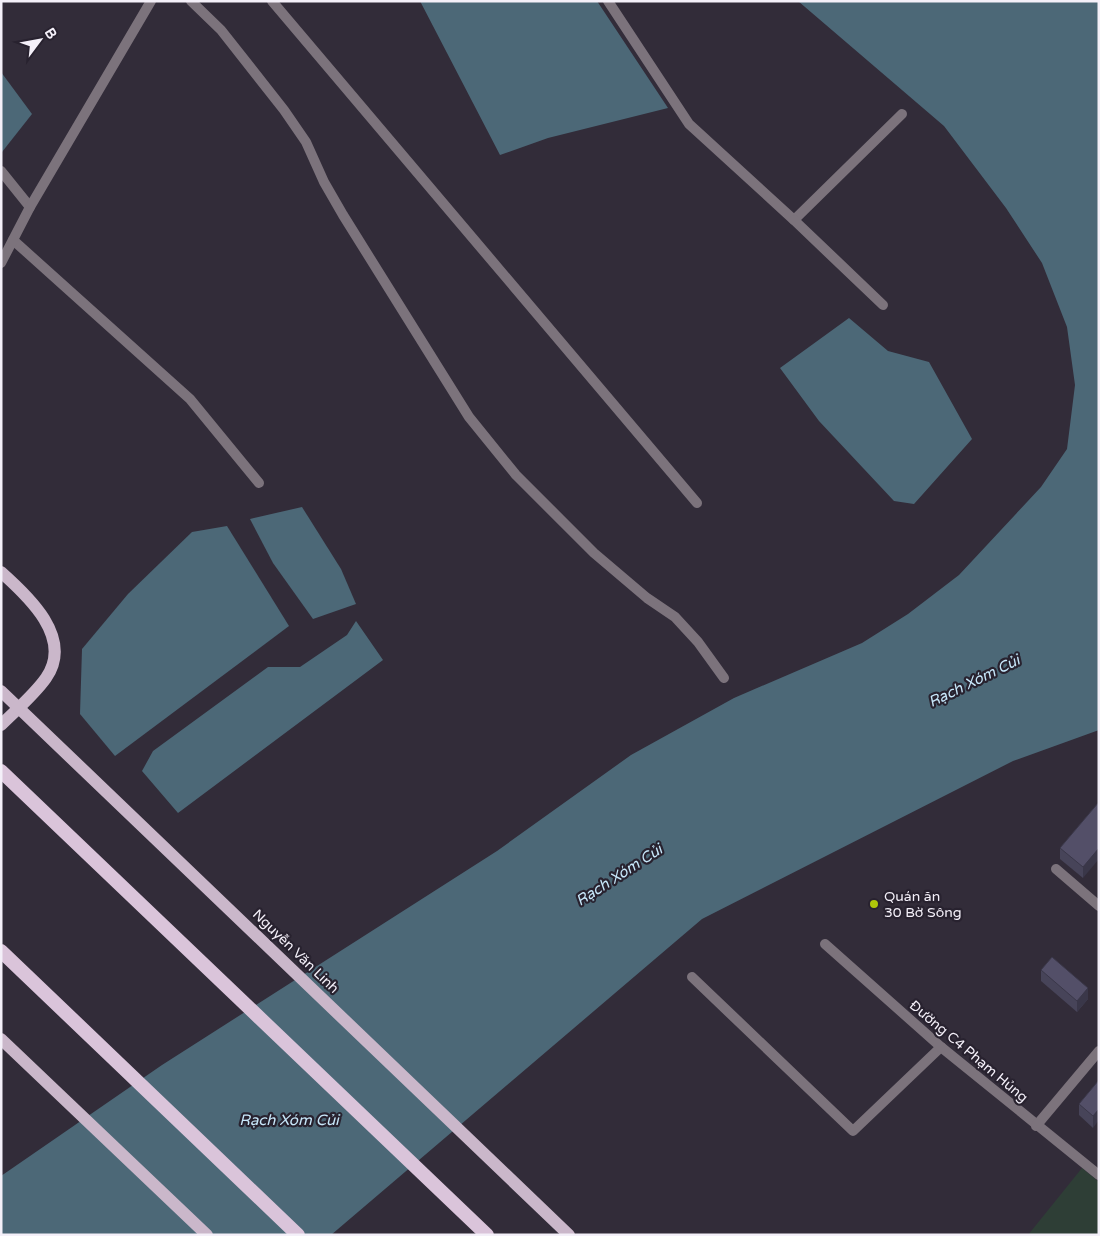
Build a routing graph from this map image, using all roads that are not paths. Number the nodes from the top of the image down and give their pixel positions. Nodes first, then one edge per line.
1 (151, 1) edge
2 (191, 1) edge
3 (272, 1) edge
4 (608, 1) edge
5 (902, 114) dead end
6 (1, 171) edge
7 (30, 206) junction
8 (794, 220) junction
9 (13, 240) junction
10 (1, 263) edge
11 (883, 305) dead end
12 (259, 483) dead end
13 (697, 503) dead end
14 (1, 572) edge
15 (724, 678) dead end
16 (1, 691) edge
17 (1, 725) edge
18 (1, 771) edge
19 (1056, 869) dead end
20 (1099, 906) edge
21 (825, 944) dead end
22 (1, 951) edge
23 (692, 977) dead end
24 (1, 1039) edge
25 (941, 1047) junction
26 (1099, 1050) edge
27 (1036, 1126) junction
28 (1099, 1175) edge
29 (207, 1235) edge
30 (298, 1235) edge
31 (487, 1235) edge
32 (569, 1235) edge

1 - 7 street
2 - 15 street
3 - 13 street
4 - 8 street
5 - 8 street
6 - 7 street
7 - 9 street
8 - 11 street
9 - 10 street
9 - 12 street
14 - 17 main road
16 - 32 main road, Nguyễn Văn Linh, bridge
18 - 31 highway
19 - 20 street
21 - 25 street, Đường C4 Phạm Hủng
22 - 30 highway
23 - 25 street
24 - 29 main road
25 - 27 street, Đường C4 Phạm Hủng
26 - 27 street
27 - 28 street, Đường C4 Phạm Hủng

